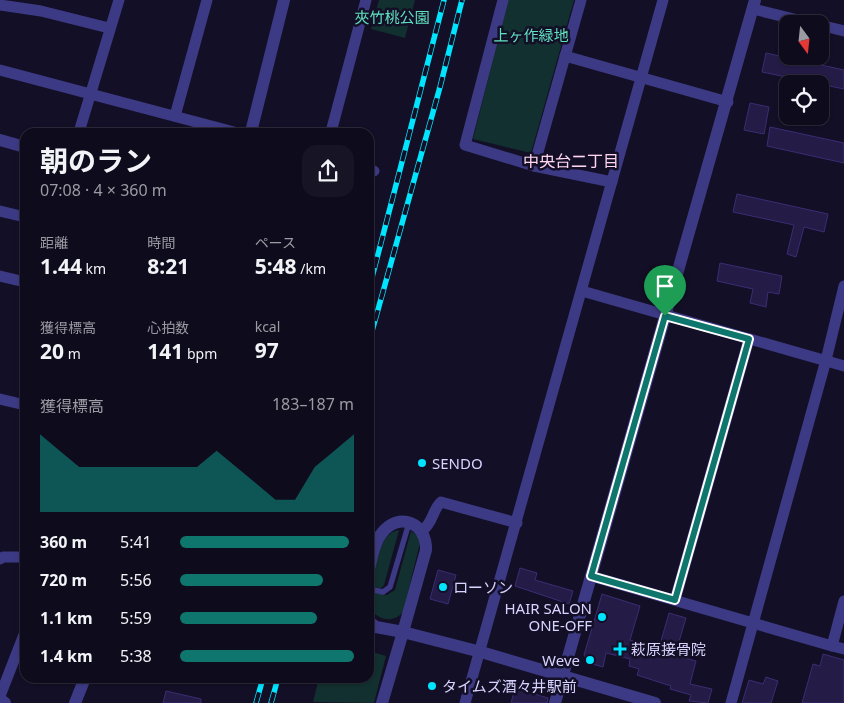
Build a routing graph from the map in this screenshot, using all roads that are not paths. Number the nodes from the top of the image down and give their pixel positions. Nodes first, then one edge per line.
1 (119, 0) edge
2 (207, 0) edge
3 (284, 0) edge
4 (366, 0) edge
5 (503, 0) edge
6 (580, 0) edge
7 (663, 0) edge
8 (0, 5) edge
9 (754, 5) edge
10 (786, 15) edge
11 (829, 27) edge
12 (110, 28) junction
13 (844, 31) edge
14 (565, 56) junction
15 (0, 70) edge
16 (640, 79) junction
17 (91, 93) junction
18 (728, 102) junction
19 (175, 116) junction
20 (80, 128) edge
21 (219, 128) edge
22 (252, 128) edge
23 (332, 128) edge
24 (0, 140) edge
25 (20, 146) edge
26 (534, 166) junction
27 (612, 182) junction
28 (0, 211) edge
29 (20, 216) edge
30 (0, 276) edge
31 (20, 281) edge
32 (844, 286) edge
33 (582, 291) junction
34 (665, 316) junction
35 (749, 339) junction
36 (826, 360) junction
37 (844, 366) edge
38 (0, 399) edge
39 (20, 404) edge
40 (409, 523) junction
41 (517, 523) junction
42 (422, 531) junction
43 (374, 551) edge
44 (20, 557) edge
45 (0, 559) edge
46 (591, 576) junction
47 (374, 590) edge
48 (675, 600) junction
49 (844, 601) edge
50 (754, 622) junction
51 (374, 625) edge
52 (403, 632) junction
53 (20, 645) edge
54 (832, 646) junction
55 (844, 649) edge
56 (481, 652) junction
57 (564, 676) junction
58 (83, 683) edge
59 (0, 697) edge
60 (5, 703) edge
61 (75, 703) edge
62 (382, 703) edge
63 (465, 703) edge
64 (555, 703) edge
65 (655, 703) edge
66 (731, 703) edge

1 - 12 street
2 - 19 street
3 - 22 street
4 - 23 street
5 - 26 street
6 - 14 street
7 - 16 street
8 - 12 street
9 - 10 street
9 - 18 street
11 - 13 street
12 - 17 street
14 - 16 street
14 - 26 street
15 - 17 street
16 - 18 street
16 - 27 street
17 - 19 street
17 - 20 street
18 - 34 street
19 - 21 street
24 - 25 street
26 - 27 street
27 - 33 street
28 - 29 street
30 - 31 street
32 - 36 street
33 - 34 street
33 - 41 street
34 - 35 street
34 - 46 street
35 - 36 street
35 - 48 street
36 - 37 street
36 - 50 street
38 - 39 street
40 - 42 street
40 - 43 street
40 - 47 lane
41 - 42 street
41 - 56 street
42 - 52 street
44 - 45 street
46 - 48 street
46 - 57 street
48 - 50 street
49 - 54 street
50 - 54 street
50 - 66 street
51 - 52 street
52 - 56 street
52 - 62 street
53 - 59 street
54 - 55 street
56 - 57 street
56 - 63 street
57 - 64 street
57 - 65 street
58 - 61 street
59 - 60 street

